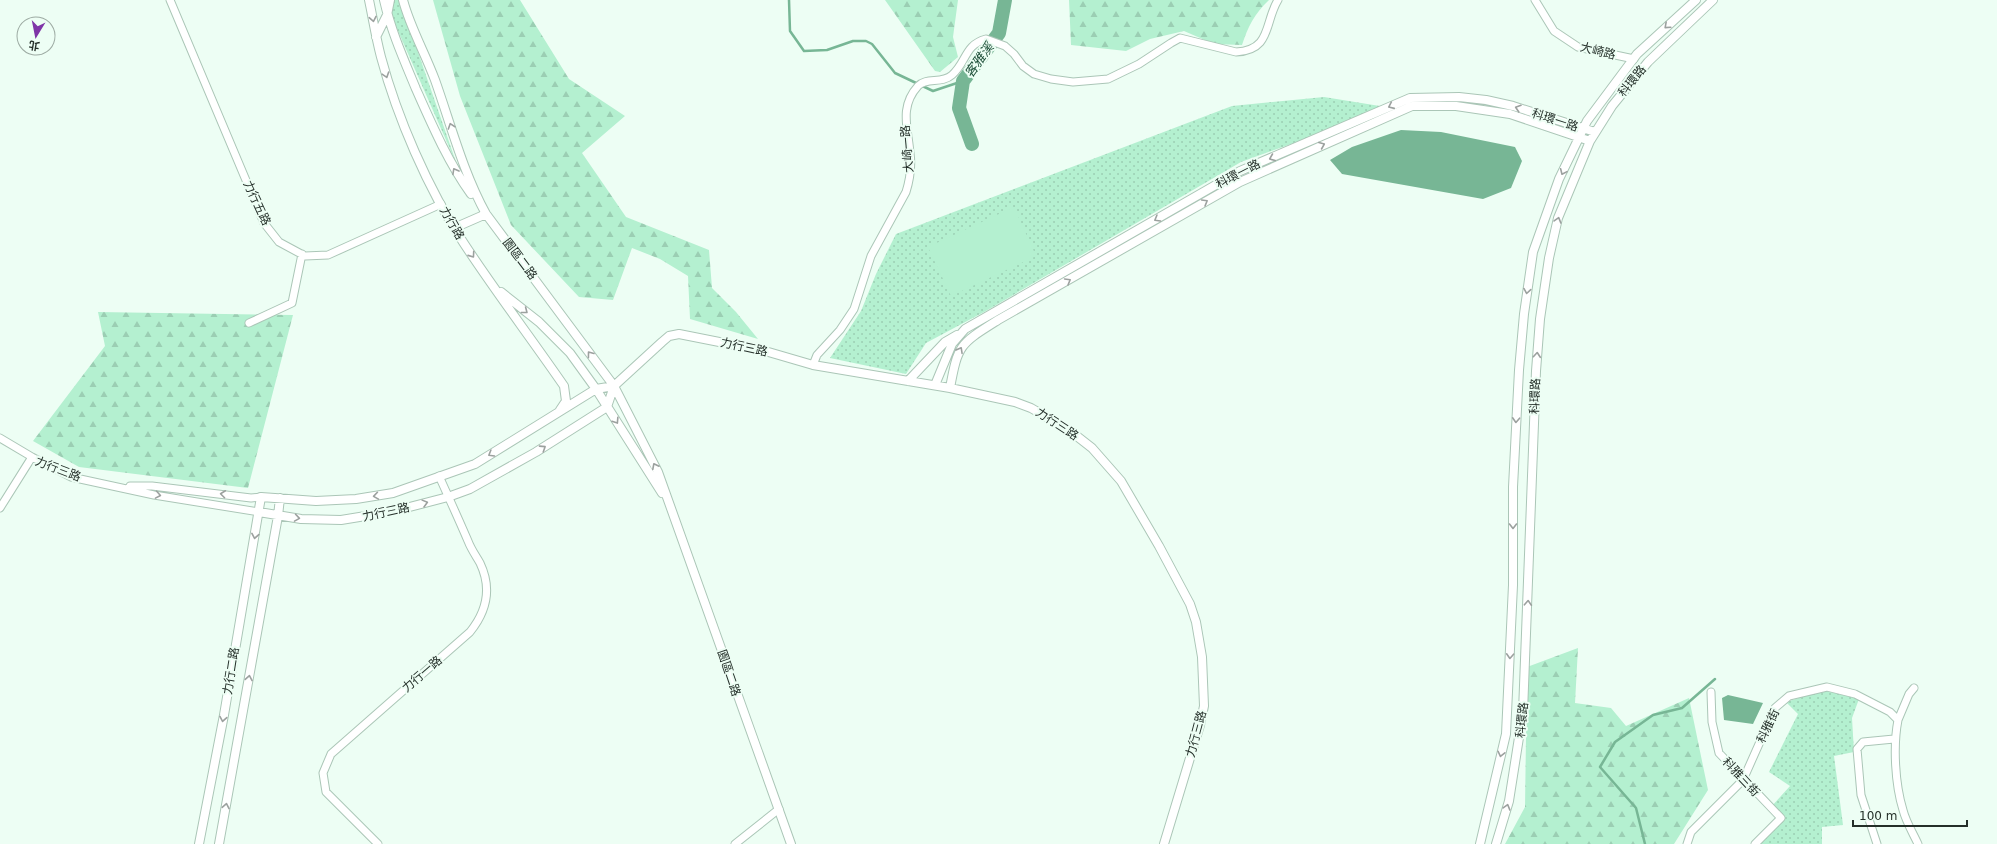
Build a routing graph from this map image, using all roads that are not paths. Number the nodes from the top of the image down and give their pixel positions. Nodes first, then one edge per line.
1 (170, 0) edge
2 (369, 0) edge
3 (384, 0) edge
4 (390, 0) edge
5 (403, 0) edge
6 (1278, 0) edge
7 (1535, 0) edge
8 (1696, 0) edge
9 (1713, 0) edge
10 (387, 15) junction
11 (376, 37) junction
12 (1634, 59) junction
13 (1595, 132) junction
14 (1580, 133) junction
15 (1590, 141) junction
16 (441, 204) junction
17 (486, 214) junction
18 (454, 228) junction
19 (302, 254) junction
20 (494, 287) junction
21 (249, 323) dead end
22 (961, 332) junction
23 (813, 365) junction
24 (908, 381) junction
25 (614, 386) junction
26 (935, 386) junction
27 (950, 388) junction
28 (596, 389) junction
29 (607, 407) junction
30 (548, 419) junction
31 (0, 438) edge
32 (32, 457) junction
33 (439, 476) junction
34 (120, 486) junction
35 (261, 497) junction
36 (448, 497) junction
37 (280, 498) junction
38 (668, 502) junction
39 (0, 508) edge
40 (259, 512) junction
41 (278, 516) junction
42 (1914, 688) dead end
43 (1711, 692) dead end
44 (1898, 720) junction
45 (1894, 739) junction
46 (1743, 780) junction
47 (779, 808) junction
48 (199, 844) edge
49 (219, 844) edge
50 (378, 844) edge
51 (735, 844) edge
52 (791, 844) edge
53 (1164, 844) edge
54 (1480, 844) edge
55 (1496, 844) edge
56 (1687, 844) edge
57 (1755, 844) edge
58 (1877, 844) edge
59 (1916, 844) edge

1 - 19 street, 力行五路
2 -> 11 street, 力行路
3 - 10 street
4 - 10 street
17 -> 5 street, 園區二路
6 - 23 street, 大崎一路
7 - 12 street, 大崎路
8 -> 12 street, 科環路
9 - 13 street, 科環路
10 - 11 street
17 -> 10 street
11 -> 16 street, 力行路
12 - 14 street, 科環路
13 - 14 street, 科環一路
13 - 15 street, 科環路
14 - 15 street, 科環一路
14 -> 22 street, 科環一路
27 -> 14 street, 科環一路
14 -> 54 street, 科環路
55 -> 15 street, 科環路
16 - 18 street, 力行路
16 - 19 street, 力行五路
17 - 18 street
25 -> 17 street, 園區二路
18 -> 20 street, 力行路
19 - 21 street
20 -> 28 street, 園區二路
20 - 30 street, 力行路
22 - 24 street
22 - 26 street, 科環一路
23 - 24 street, 力行三路
23 - 25 street, 力行三路
24 - 26 street, 力行三路
25 - 28 street, 力行三路
25 - 29 street, 力行三路
38 -> 25 street, 園區二路
26 - 27 street, 力行三路
27 - 53 street, 力行三路
28 - 29 street, 園區二路
28 - 30 street, 力行三路
36 -> 29 street, 力行三路
29 -> 38 street, 園區二路
30 -> 33 street, 力行三路
31 - 32 street
32 - 34 street, 力行三路
32 - 39 street, 力行三路
33 - 36 street, 力行一路
33 -> 37 street, 力行三路
35 -> 34 street, 力行三路
34 -> 40 street, 力行三路
35 - 37 street, 力行三路
35 - 40 street, 力行二路
41 -> 36 street, 力行三路
36 - 50 street, 力行一路
37 - 41 street, 力行二路
38 - 47 street, 園區二路
40 - 41 street, 力行三路
40 -> 48 street, 力行二路
49 -> 41 street, 力行二路
42 - 44 street
43 - 46 street, 科雅三街
44 - 45 street
44 - 46 street, 科雅街
45 - 58 street
45 - 59 street
46 - 56 street, 科雅街
46 - 57 street, 科雅三街
47 - 51 street
47 - 52 street, 園區二路

